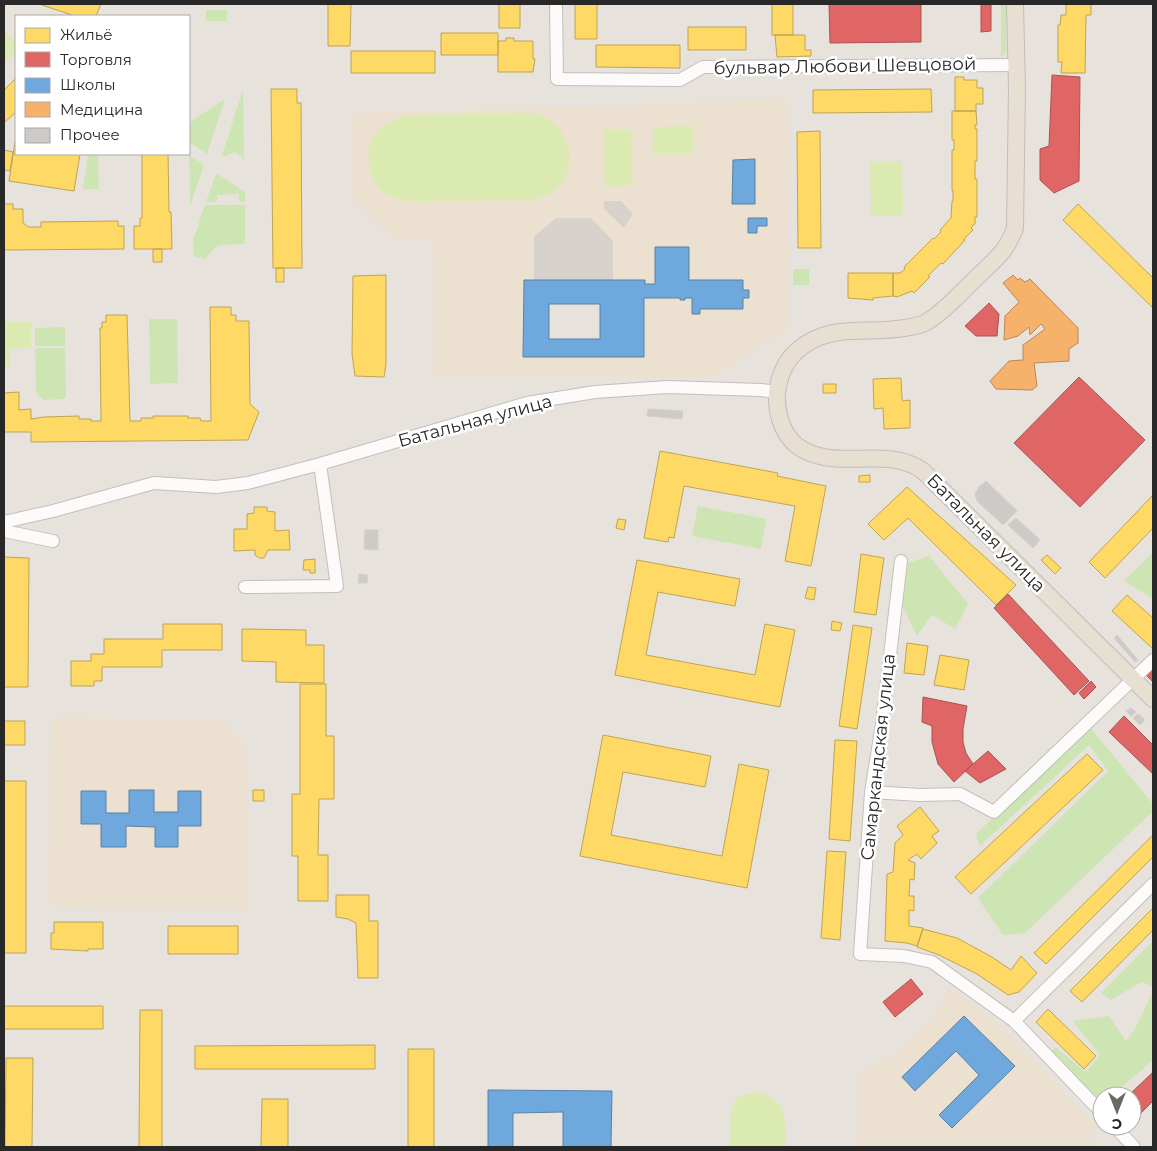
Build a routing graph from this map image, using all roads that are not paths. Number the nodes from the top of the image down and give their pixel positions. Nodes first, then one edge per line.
1 (556, 4) edge
2 (1015, 4) edge
3 (1017, 65) junction
4 (777, 392) junction
5 (320, 464) junction
6 (4, 522) edge
7 (4, 531) edge
8 (53, 541) dead end
9 (900, 561) dead end
10 (245, 587) dead end
11 (1153, 660) edge
12 (1134, 679) junction
13 (1153, 699) edge
14 (871, 792) junction
15 (1153, 884) edge
16 (1014, 1021) junction
17 (1092, 1103) edge
18 (1124, 1136) edge
19 (1134, 1147) edge

1 - 3 street, бульвар Любови Шевцовой
2 - 3 main road
3 - 4 main road
4 - 5 street, Батальная улица
4 - 12 main road, Батальная улица
5 - 6 street, Батальная улица
5 - 10 street
7 - 8 street
9 - 14 street, Самаркандская улица
11 - 12 street
12 - 13 main road, Батальная улица
12 - 14 street
14 - 16 street, Самаркандская улица
15 - 16 street
16 - 17 street
18 - 19 street

